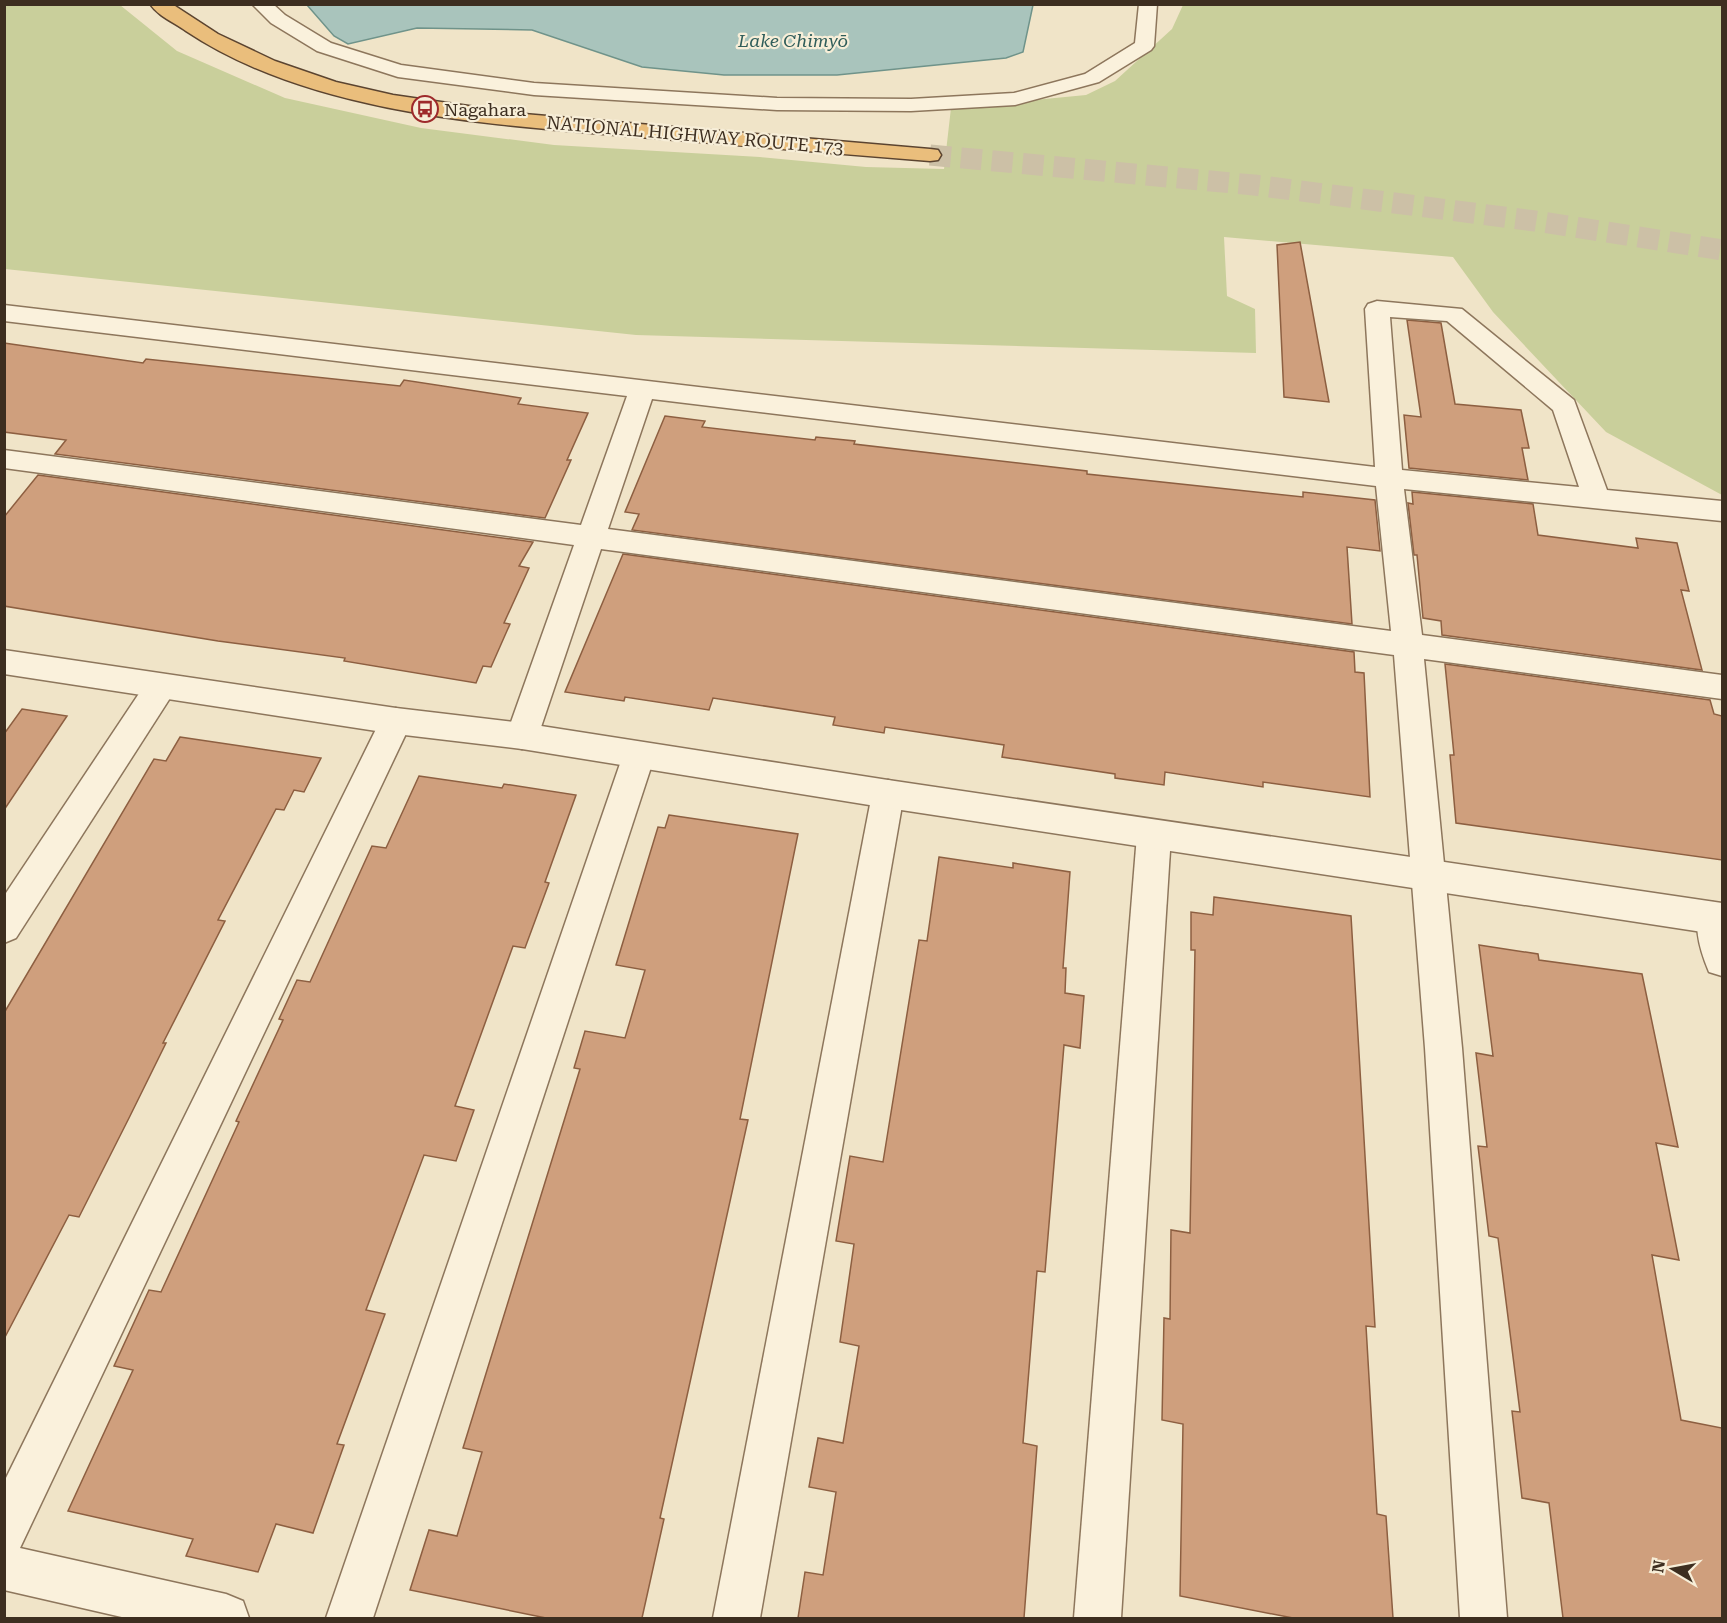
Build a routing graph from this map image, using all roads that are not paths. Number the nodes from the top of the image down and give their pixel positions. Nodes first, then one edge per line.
1 (159, 4) edge
2 (261, 4) edge
3 (1148, 4) edge
4 (930, 155) tunnel mouth
5 (4, 313) edge
6 (642, 390) junction
7 (4, 459) edge
8 (1389, 478) junction
9 (1596, 497) junction
10 (1722, 511) edge
11 (592, 538) junction
12 (1409, 647) junction
13 (4, 662) edge
14 (160, 686) junction
15 (1722, 687) edge
16 (396, 721) junction
17 (522, 736) junction
18 (639, 755) junction
19 (888, 794) junction
20 (1155, 835) junction
21 (1432, 877) junction
22 (1718, 918) edge
23 (4, 927) edge
24 (1722, 960) edge
25 (4, 1532) edge
26 (4, 1567) edge
27 (226, 1618) edge
28 (349, 1618) edge
29 (736, 1618) edge
30 (1097, 1618) edge
31 (1484, 1618) edge

1 - 4 highway, NATIONAL HIGHWAY ROUTE 173
2 - 3 street
5 - 6 street
6 - 8 street
6 - 11 street
7 - 11 street
8 - 9 street
8 - 9 street
8 - 12 street
9 - 10 street
11 - 12 street
11 - 17 street
12 - 15 street
12 - 21 street
13 - 14 street
14 - 16 street
14 - 23 street
16 - 17 street
16 - 25 street
17 - 18 street
18 - 19 street
18 - 28 street
19 - 20 street
19 - 29 street
20 - 21 street
20 - 30 street
21 - 22 street
21 - 31 street
22 - 24 street
26 - 27 street

